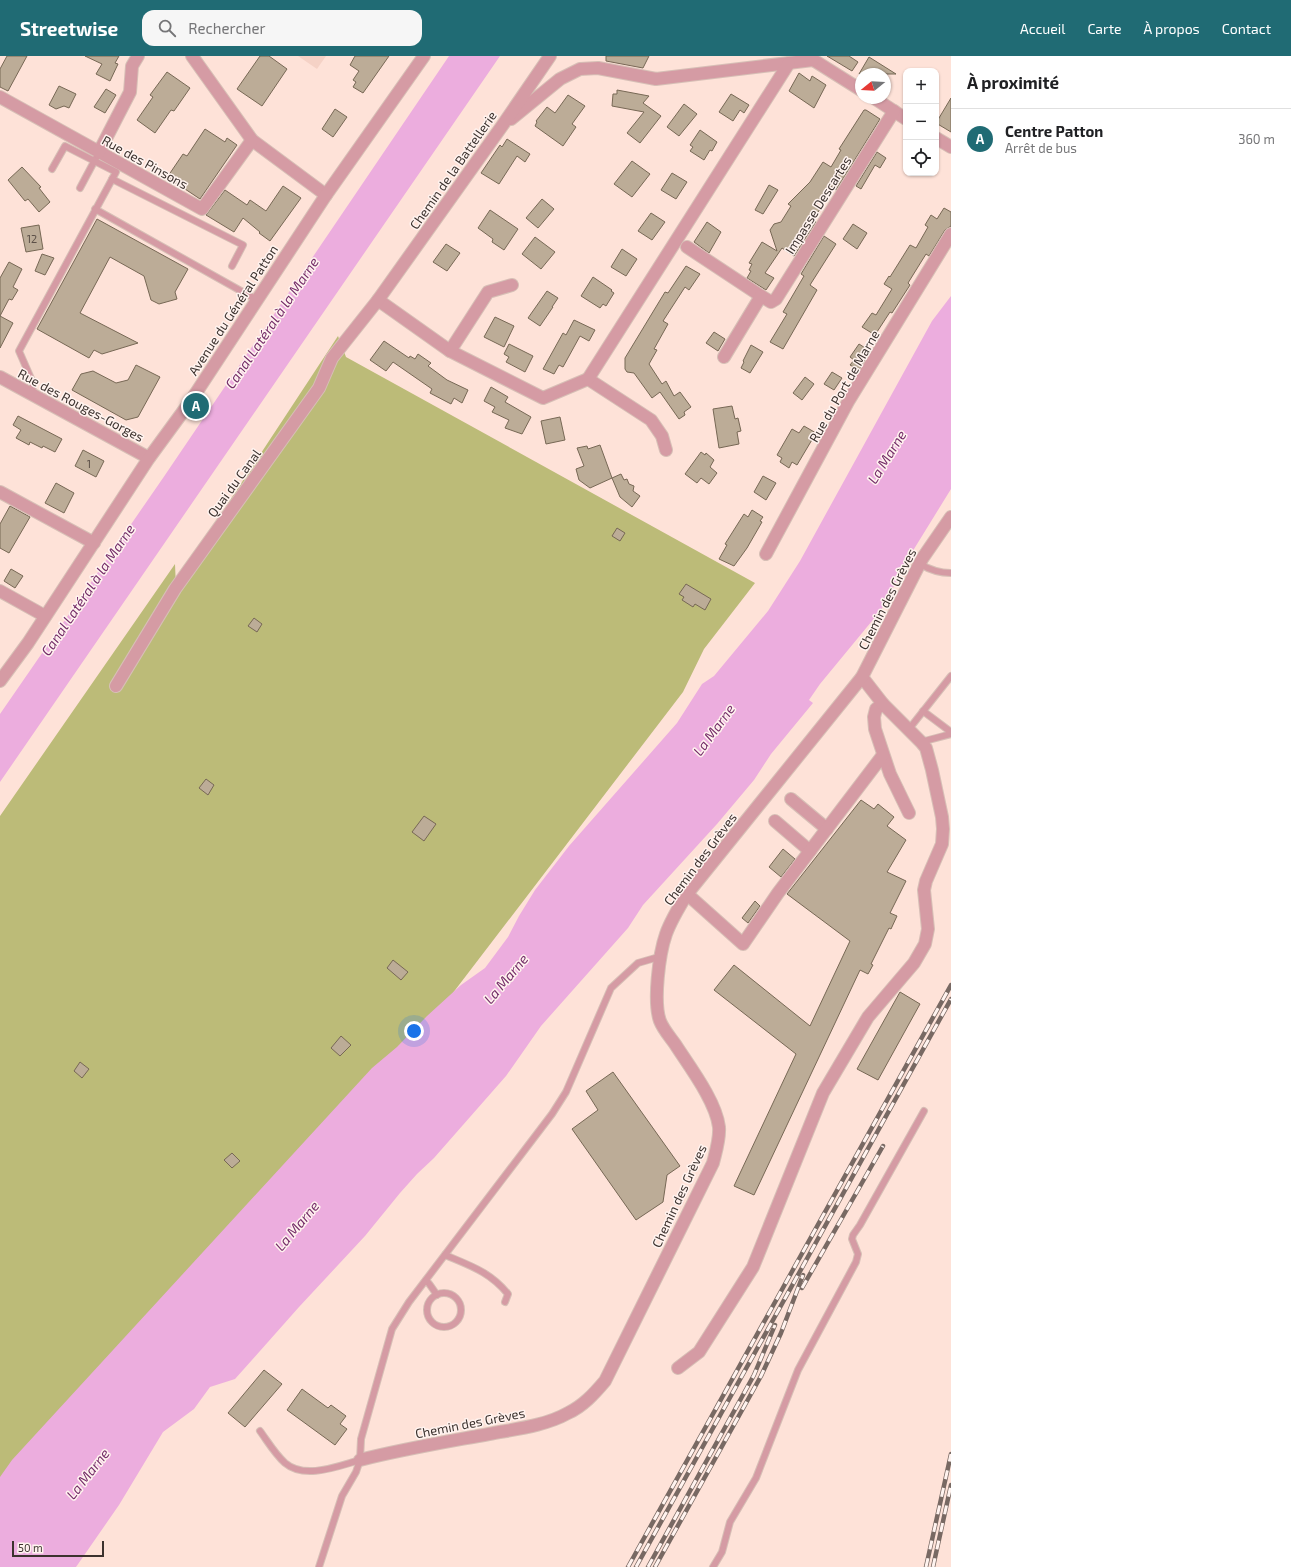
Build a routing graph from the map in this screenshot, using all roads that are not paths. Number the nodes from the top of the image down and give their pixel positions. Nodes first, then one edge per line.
1 (138, 56) edge
2 (192, 56) edge
3 (424, 56) edge
4 (550, 56) edge
5 (810, 58) edge
6 (789, 63) junction
7 (855, 86) edge
8 (0, 97) edge
9 (883, 104) edge
10 (894, 111) junction
11 (903, 116) edge
12 (502, 126) junction
13 (252, 140) junction
14 (939, 140) edge
15 (951, 147) edge
16 (97, 156) junction
17 (52, 169) dead end
18 (112, 179) junction
19 (80, 188) dead end
20 (326, 195) junction
21 (95, 209) junction
22 (951, 234) edge
23 (687, 247) dead end
24 (232, 266) dead end
25 (512, 285) dead end
26 (761, 296) junction
27 (257, 300) junction
28 (378, 300) junction
29 (450, 351) junction
30 (724, 357) dead end
31 (0, 377) edge
32 (588, 379) junction
33 (32, 395) junction
34 (666, 450) dead end
35 (149, 458) junction
36 (0, 492) edge
37 (951, 517) edge
38 (94, 543) junction
39 (766, 554) dead end
40 (920, 564) junction
41 (951, 573) edge
42 (0, 592) edge
43 (45, 616) junction
44 (951, 676) edge
45 (862, 677) junction
46 (0, 681) edge
47 (116, 686) dead end
48 (883, 704) junction
49 (923, 711) junction
50 (909, 729) junction
51 (951, 733) edge
52 (921, 742) junction
53 (883, 755) junction
54 (791, 799) dead end
55 (909, 813) dead end
56 (775, 821) dead end
57 (828, 829) junction
58 (810, 851) junction
59 (687, 894) junction
60 (662, 956) junction
61 (924, 1111) dead end
62 (445, 1255) junction
63 (426, 1280) junction
64 (437, 1296) junction
65 (505, 1302) dead end
66 (678, 1368) dead end
67 (260, 1431) dead end
68 (360, 1460) junction
69 (319, 1567) edge
70 (712, 1567) edge

1 - 16 street
2 - 13 street
3 - 20 street, Avenue du Général Patton
4 - 12 street, Chemin de la Battellerie
5 - 6 street
5 - 7 street
6 - 12 street
6 - 32 street
8 - 16 street, Rue des Pinsons
9 - 10 street
10 - 11 street
10 - 26 street, Impasse Descartes
12 - 28 street, Chemin de la Battellerie
13 - 16 street, Rue des Pinsons
13 - 20 street
14 - 15 street
16 - 17 lane
16 - 18 lane
16 - 19 lane
18 - 21 lane
18 - 24 lane
20 - 27 street, Avenue du Général Patton
21 - 27 lane
21 - 33 lane
22 - 39 street, Rue du Port de Marne
23 - 26 street
25 - 29 street
26 - 30 street
27 - 35 street, Avenue du Général Patton
28 - 29 street
28 - 47 street, Quai du Canal
29 - 32 street
31 - 33 street, Rue des Rouges-Gorges
32 - 34 street
33 - 35 street, Rue des Rouges-Gorges
35 - 38 street, Avenue du Général Patton
36 - 38 street
37 - 40 street, Chemin des Grèves
38 - 43 street, Avenue du Général Patton
40 - 41 lane
40 - 45 street, Chemin des Grèves
42 - 43 street
43 - 46 street, Avenue du Général Patton
44 - 49 lane
45 - 48 street
45 - 59 street, Chemin des Grèves
48 - 50 street
48 - 53 street
49 - 50 lane
49 - 51 lane
50 - 52 street
51 - 52 lane
52 - 66 street
53 - 55 street
53 - 57 street
54 - 57 street
56 - 58 street
57 - 58 street
58 - 59 street
59 - 60 street, Chemin des Grèves
60 - 62 lane
60 - 68 street, Chemin des Grèves
61 - 70 lane
62 - 63 lane
62 - 65 lane
63 - 64 lane
63 - 68 lane
64 - 64 lane
67 - 68 lane
68 - 69 lane

